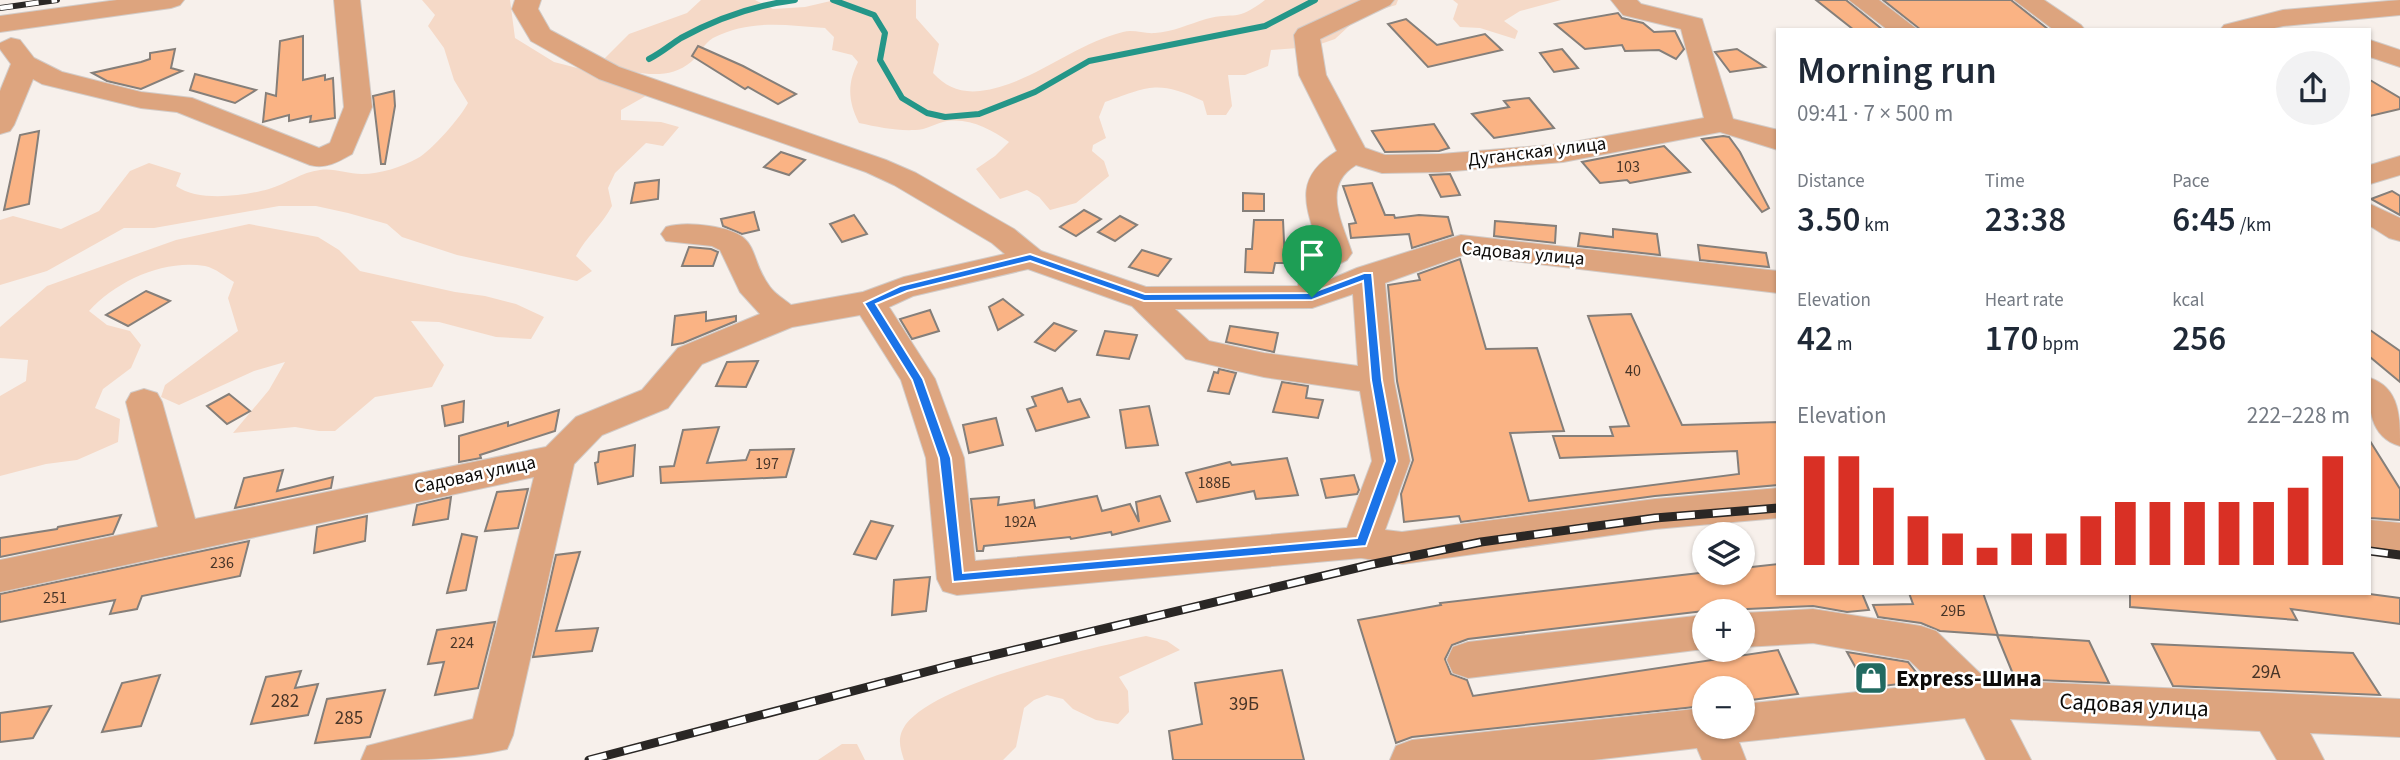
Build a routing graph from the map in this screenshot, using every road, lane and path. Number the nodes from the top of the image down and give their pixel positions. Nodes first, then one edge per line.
1 (172, 0) edge
2 (348, 0) edge
3 (528, 0) edge
4 (1381, 0) edge
5 (1624, 0) edge
6 (1863, 0) edge
7 (2027, 0) edge
8 (2400, 7) edge
9 (2283, 18) junction
10 (0, 24) edge
11 (1902, 28) edge
12 (2069, 28) edge
13 (2241, 28) edge
14 (2311, 28) edge
15 (0, 40) edge
16 (2371, 48) edge
17 (2400, 59) edge
18 (25, 64) junction
19 (1720, 124) junction
20 (0, 125) edge
21 (1776, 138) edge
22 (1353, 154) junction
23 (2400, 165) edge
24 (2371, 176) edge
25 (2371, 214) edge
26 (2400, 231) edge
27 (677, 234) dead end
28 (1030, 258) junction
29 (1368, 275) junction
30 (1776, 282) edge
31 (1312, 297) junction
32 (1144, 298) junction
33 (869, 303) junction
34 (785, 317) junction
35 (1376, 380) junction
36 (2371, 392) edge
37 (144, 402) dead end
38 (2400, 433) edge
39 (557, 458) junction
40 (1776, 503) edge
41 (2371, 535) edge
42 (180, 537) junction
43 (2400, 538) edge
44 (1361, 542) junction
45 (0, 576) edge
46 (1755, 629) edge
47 (1692, 633) edge
48 (1468, 660) dead end
49 (1978, 698) junction
50 (2272, 712) junction
51 (2400, 718) edge
52 (1755, 730) edge
53 (1692, 737) edge
54 (383, 760) edge
55 (1414, 760) edge
56 (2009, 760) edge
57 (2302, 760) edge

1 - 10 street
2 - 18 street
3 - 28 street, Садовая улица
4 - 22 street
5 - 19 street
6 - 11 street
7 - 12 street
8 - 9 street
9 - 13 street
9 - 14 street
15 - 18 street
16 - 17 street
18 - 20 street
19 - 21 street
19 - 22 street, Дуганская улица
22 - 31 street
23 - 24 street
25 - 26 street
27 - 34 street
28 - 32 street, Садовая улица
28 - 33 street, Садовая улица
29 - 30 street, Садовая улица
29 - 31 street, Садовая улица
29 - 35 street
31 - 32 street, Садовая улица
32 - 35 street
33 - 34 street, Садовая улица
33 - 44 street
34 - 39 street, Садовая улица
35 - 44 street
36 - 38 street
37 - 42 street
39 - 42 street, Садовая улица
39 - 54 street
40 - 44 street
41 - 43 street
42 - 45 street, Садовая улица
46 - 49 street
47 - 48 street
49 - 50 street, Садовая улица
49 - 52 street, Садовая улица
49 - 56 street
50 - 51 street, Садовая улица
50 - 57 street
53 - 55 street, Садовая улица

